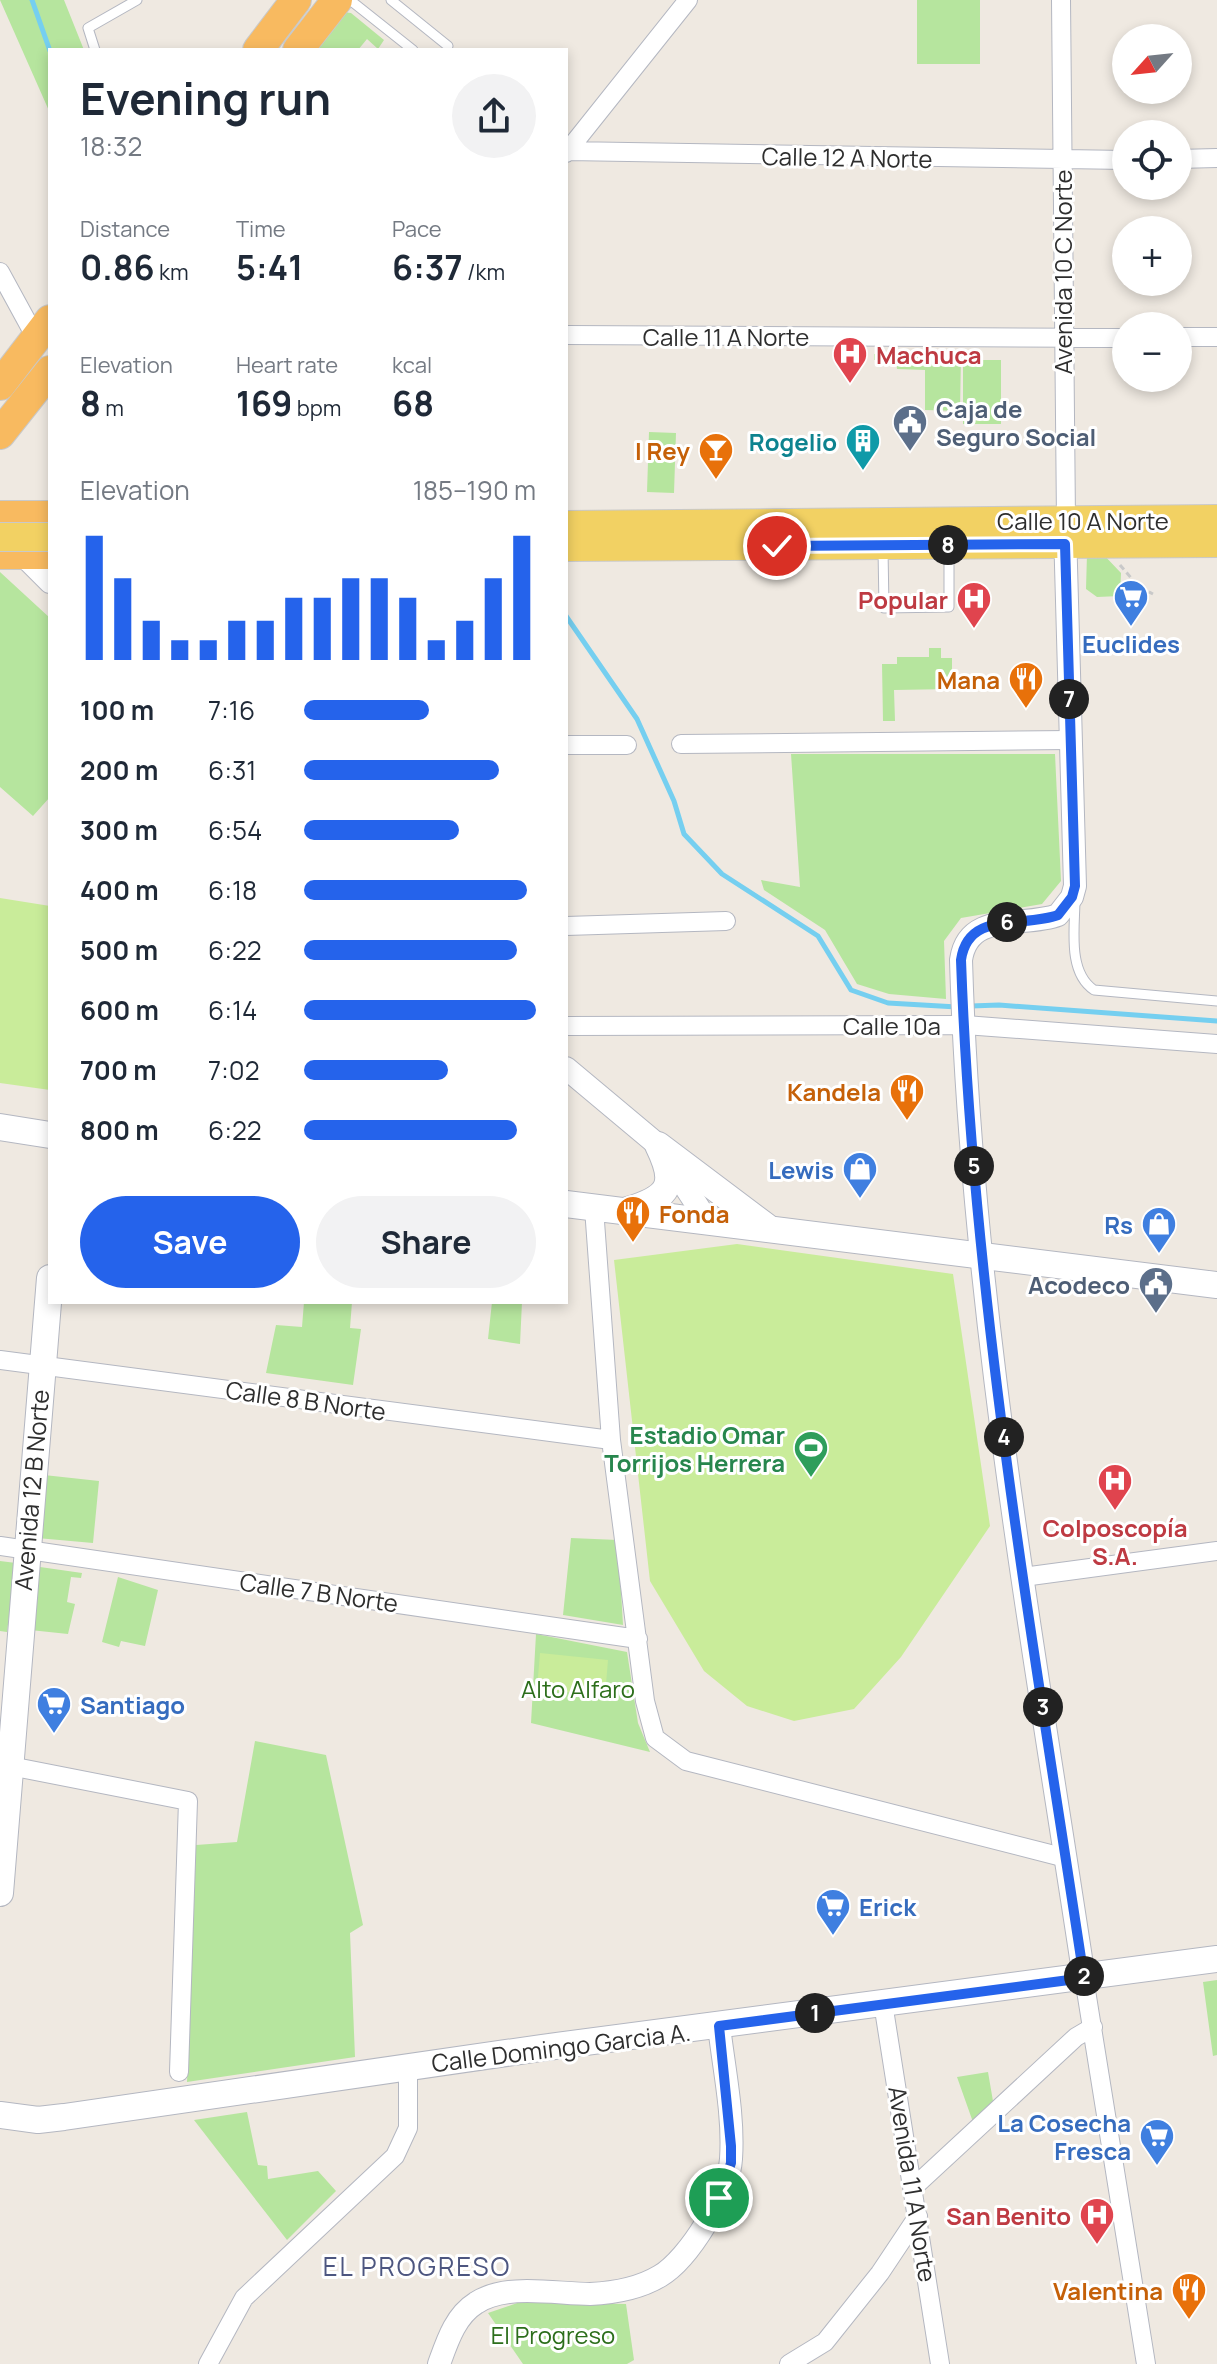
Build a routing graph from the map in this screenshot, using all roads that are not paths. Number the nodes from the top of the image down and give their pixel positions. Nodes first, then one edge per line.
1 (137, 0) edge
2 (296, 0) edge
3 (316, 0) edge
4 (337, 0) edge
5 (350, 0) edge
6 (391, 0) edge
7 (688, 0) edge
8 (1061, 0) edge
9 (448, 46) dead end
10 (94, 48) edge
11 (260, 48) edge
12 (279, 48) edge
13 (300, 48) edge
14 (410, 48) edge
15 (568, 151) edge
16 (568, 152) edge
17 (1217, 158) edge
18 (1192, 159) edge
19 (1112, 160) edge
20 (1061, 161) junction
21 (0, 272) edge
22 (43, 329) edge
23 (568, 335) edge
24 (1192, 337) edge
25 (1217, 337) edge
26 (1112, 338) edge
27 (1062, 339) junction
28 (48, 374) edge
29 (1, 387) edge
30 (0, 434) edge
31 (24, 516) edge
32 (1217, 519) edge
33 (568, 525) edge
34 (1065, 532) junction
35 (48, 538) edge
36 (1217, 543) edge
37 (883, 545) junction
38 (949, 545) junction
39 (568, 547) edge
40 (18, 550) edge
41 (48, 580) edge
42 (1070, 740) junction
43 (681, 744) dead end
44 (568, 745) edge
45 (627, 745) dead end
46 (1075, 886) junction
47 (726, 921) dead end
48 (568, 926) edge
49 (1217, 1001) edge
50 (964, 1020) junction
51 (568, 1026) edge
52 (1217, 1044) edge
53 (568, 1070) edge
54 (0, 1127) edge
55 (48, 1135) edge
56 (658, 1145) junction
57 (568, 1204) edge
58 (594, 1208) junction
59 (623, 1212) junction
60 (708, 1222) junction
61 (770, 1229) junction
62 (981, 1257) junction
63 (1217, 1285) edge
64 (48, 1300) edge
65 (0, 1360) edge
66 (42, 1364) junction
67 (611, 1440) junction
68 (0, 1546) edge
69 (26, 1549) junction
70 (1217, 1551) edge
71 (1023, 1577) junction
72 (638, 1639) junction
73 (5, 1765) edge
74 (1066, 1858) junction
75 (0, 1893) edge
76 (1217, 1959) edge
77 (1084, 1978) junction
78 (883, 2003) junction
79 (719, 2026) junction
80 (1093, 2027) junction
81 (408, 2067) junction
82 (179, 2072) dead end
83 (0, 2115) edge
84 (915, 2186) junction
85 (918, 2216) junction
86 (208, 2364) edge
87 (439, 2364) edge
88 (789, 2364) edge
89 (940, 2364) edge
90 (1146, 2364) edge

1 - 10 lane
2 - 11 highway
3 - 12 highway
4 - 13 highway
5 - 14 lane
6 - 9 lane
7 - 15 street
8 - 20 street, Avenida 10 C Norte
16 - 20 street, Calle 12 A Norte
17 - 18 street
19 - 20 street, Calle 12 A Norte
20 - 27 street, Avenida 10 C Norte
21 - 22 street
22 - 29 highway
23 - 27 street, Calle 11 A Norte
24 - 25 street
26 - 27 street, Calle 11 A Norte
27 - 34 street, Avenida 10 C Norte
28 - 30 highway
31 - 40 highway
32 - 34 main road, Calle 10 A Norte
33 - 34 main road, Calle 10 A Norte
34 - 36 main road, Calle 10 A Norte
34 - 38 main road, Calle 10 A Norte
34 - 42 street
35 - 40 main road, bridge
37 - 38 main road, Calle 10 A Norte
37 - 38 lane
37 - 39 main road, Calle 10 A Norte
40 - 41 street
42 - 43 street
42 - 46 street
44 - 45 street
46 - 49 lane
46 - 50 street
47 - 48 street
50 - 51 street, Calle 10a
50 - 52 street, Calle 10a
50 - 62 street
53 - 56 street
54 - 55 main road
56 - 59 main road
56 - 60 street
56 - 61 main road
57 - 58 main road
58 - 59 main road
58 - 67 street
59 - 60 main road
60 - 61 main road
61 - 62 main road
62 - 63 main road
62 - 71 street
64 - 66 main road, Avenida 12 B Norte
65 - 66 street, Calle 8 B Norte
66 - 67 street, Calle 8 B Norte
66 - 69 main road, Avenida 12 B Norte
67 - 72 street
68 - 69 street, Calle 7 B Norte
69 - 72 street, Calle 7 B Norte
69 - 73 main road, Avenida 12 B Norte
70 - 71 street
71 - 74 street
72 - 74 street
73 - 75 main road, Avenida 12 B Norte
73 - 82 street
74 - 77 street
76 - 77 main road, Calle Domingo Garcia A.
77 - 78 main road, Calle Domingo Garcia A.
77 - 80 street
78 - 79 main road, Calle Domingo Garcia A.
78 - 84 street, Avenida 11 A Norte
79 - 81 main road, Calle Domingo Garcia A.
79 - 87 street
80 - 84 street
80 - 90 street
81 - 83 main road, Calle Domingo Garcia A.
81 - 86 street
84 - 85 street, Avenida 11 A Norte
85 - 88 street
85 - 89 street, Avenida 11 A Norte

